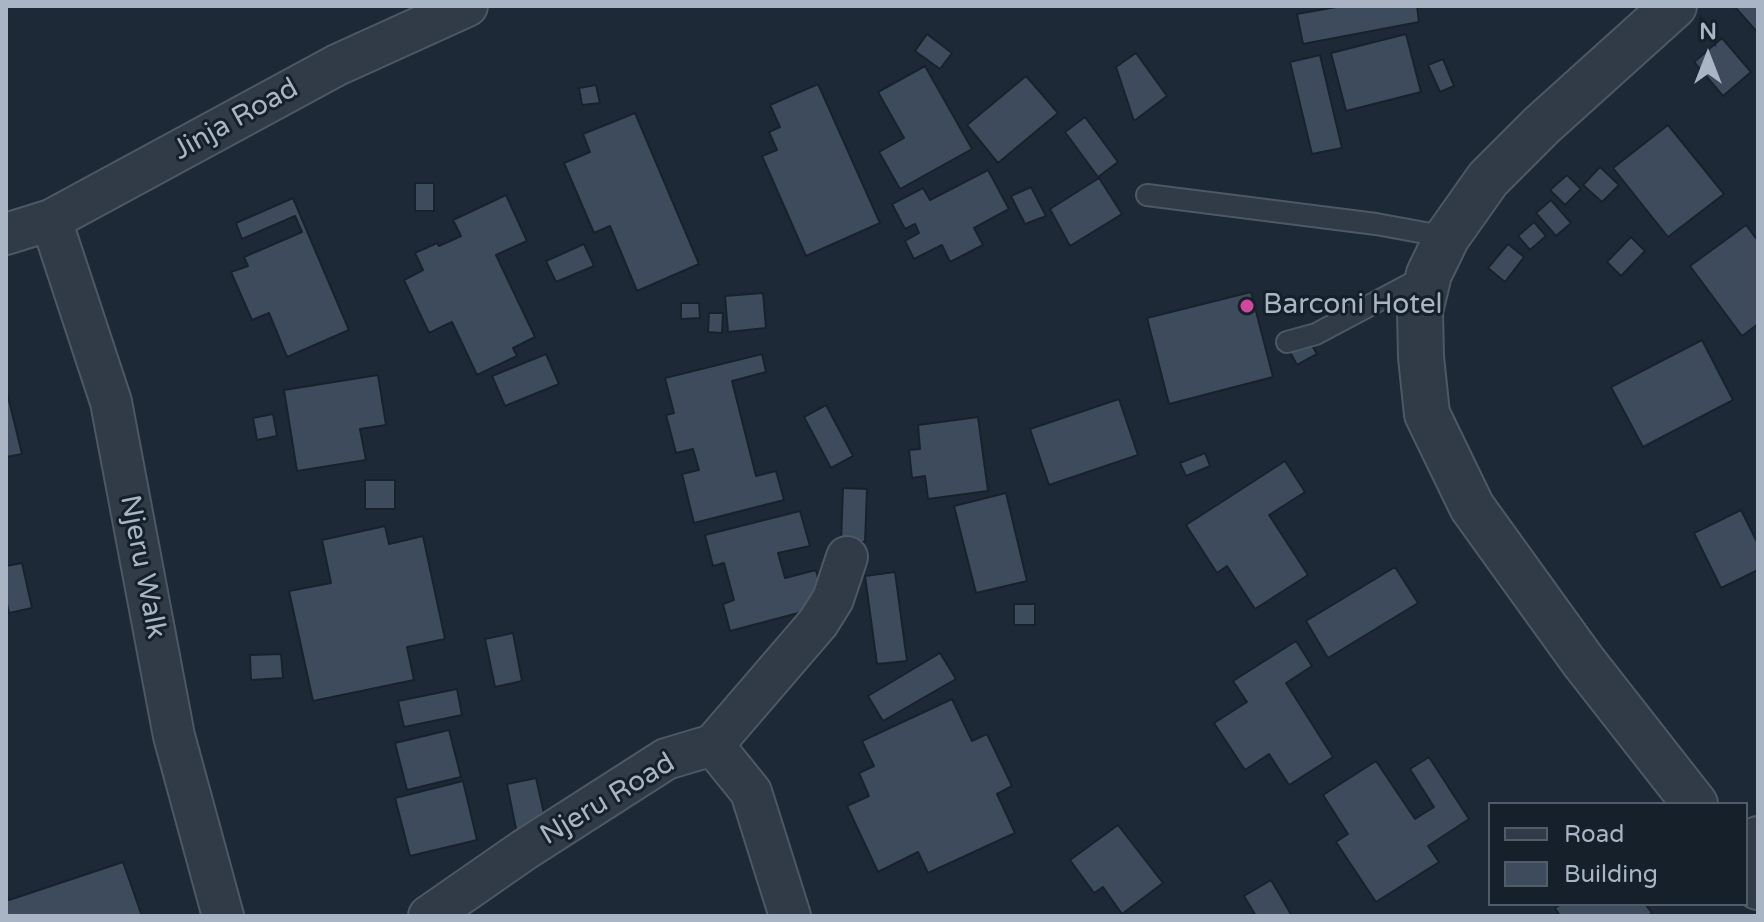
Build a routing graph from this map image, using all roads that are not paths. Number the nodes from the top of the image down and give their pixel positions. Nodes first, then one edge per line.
1 (467, 6) edge
2 (1666, 9) edge
3 (1147, 195) dead end
4 (51, 220) junction
5 (6, 234) edge
6 (1438, 256) junction
7 (1287, 342) dead end
8 (847, 557) dead end
9 (713, 745) junction
10 (1693, 802) edge
11 (223, 916) edge
12 (429, 916) edge
13 (790, 916) edge

1 - 4 street, Jinja Road
2 - 6 street
3 - 6 lane
4 - 5 street, Jinja Road
4 - 11 street, Njeru Walk
6 - 7 lane
6 - 10 street
8 - 9 street
9 - 12 street, Njeru Road
9 - 13 street

